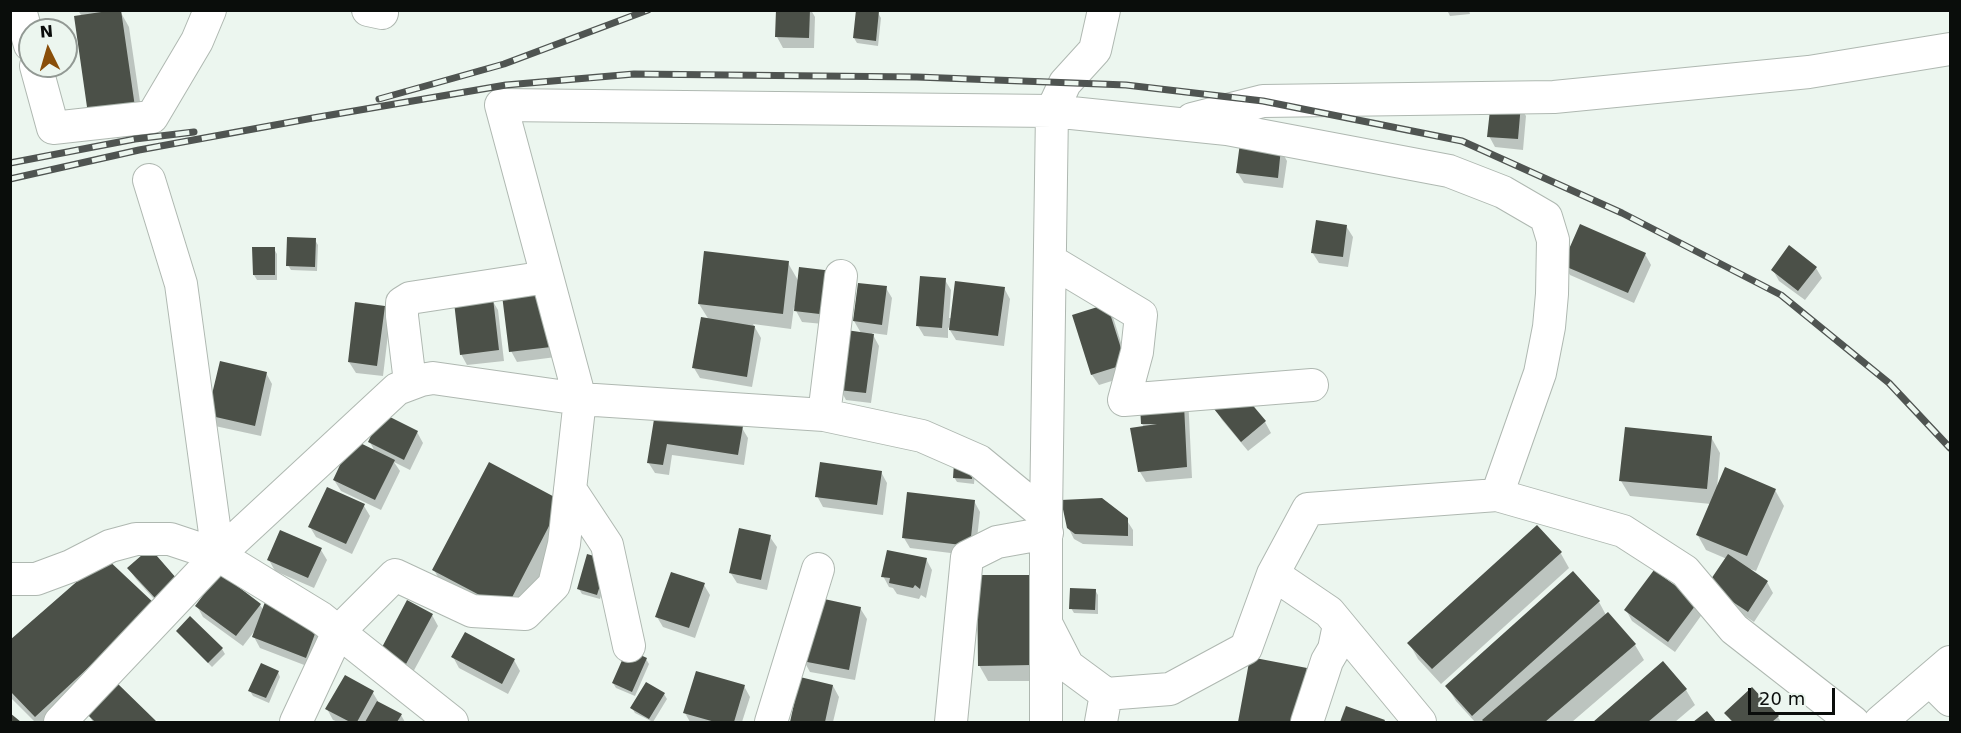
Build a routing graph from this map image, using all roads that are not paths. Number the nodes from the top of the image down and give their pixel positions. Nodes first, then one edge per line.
1 (210, 10) edge
2 (1104, 10) edge
3 (1950, 49) edge
4 (39, 78) edge
5 (1052, 111) junction
6 (1174, 124) junction
7 (149, 180) dead end
8 (1051, 261) junction
9 (841, 276) dead end
10 (547, 277) junction
11 (410, 382) junction
12 (1312, 385) dead end
13 (580, 399) junction
14 (824, 415) junction
15 (570, 489) junction
16 (1497, 495) junction
17 (1046, 525) junction
18 (218, 555) junction
19 (818, 569) dead end
20 (1273, 574) junction
21 (10, 579) edge
22 (1339, 625) junction
23 (1047, 627) junction
24 (338, 632) junction
25 (629, 646) dead end
26 (1944, 680) edge
27 (1103, 708) edge
28 (60, 723) edge
29 (296, 723) edge
30 (452, 723) edge
31 (771, 723) edge
32 (951, 723) edge
33 (1046, 723) edge
34 (1307, 723) edge
35 (1420, 723) edge
36 (1853, 723) edge
37 (1880, 723) edge

1 - 4 street
2 - 5 street
3 - 6 street
5 - 6 street
5 - 8 street
5 - 10 street
6 - 16 street
7 - 18 street
8 - 12 street
8 - 17 street
9 - 14 street
10 - 11 street
10 - 13 street
11 - 13 street
11 - 18 street
13 - 14 street
13 - 15 street
14 - 17 street
15 - 24 street
15 - 25 street
16 - 20 street
16 - 36 street
17 - 23 street
17 - 32 street
18 - 21 street
18 - 24 street
18 - 28 street
19 - 31 street
20 - 22 street
20 - 27 street
22 - 34 street
22 - 35 street
23 - 27 street
23 - 33 street
24 - 29 street
24 - 30 street
26 - 37 street

